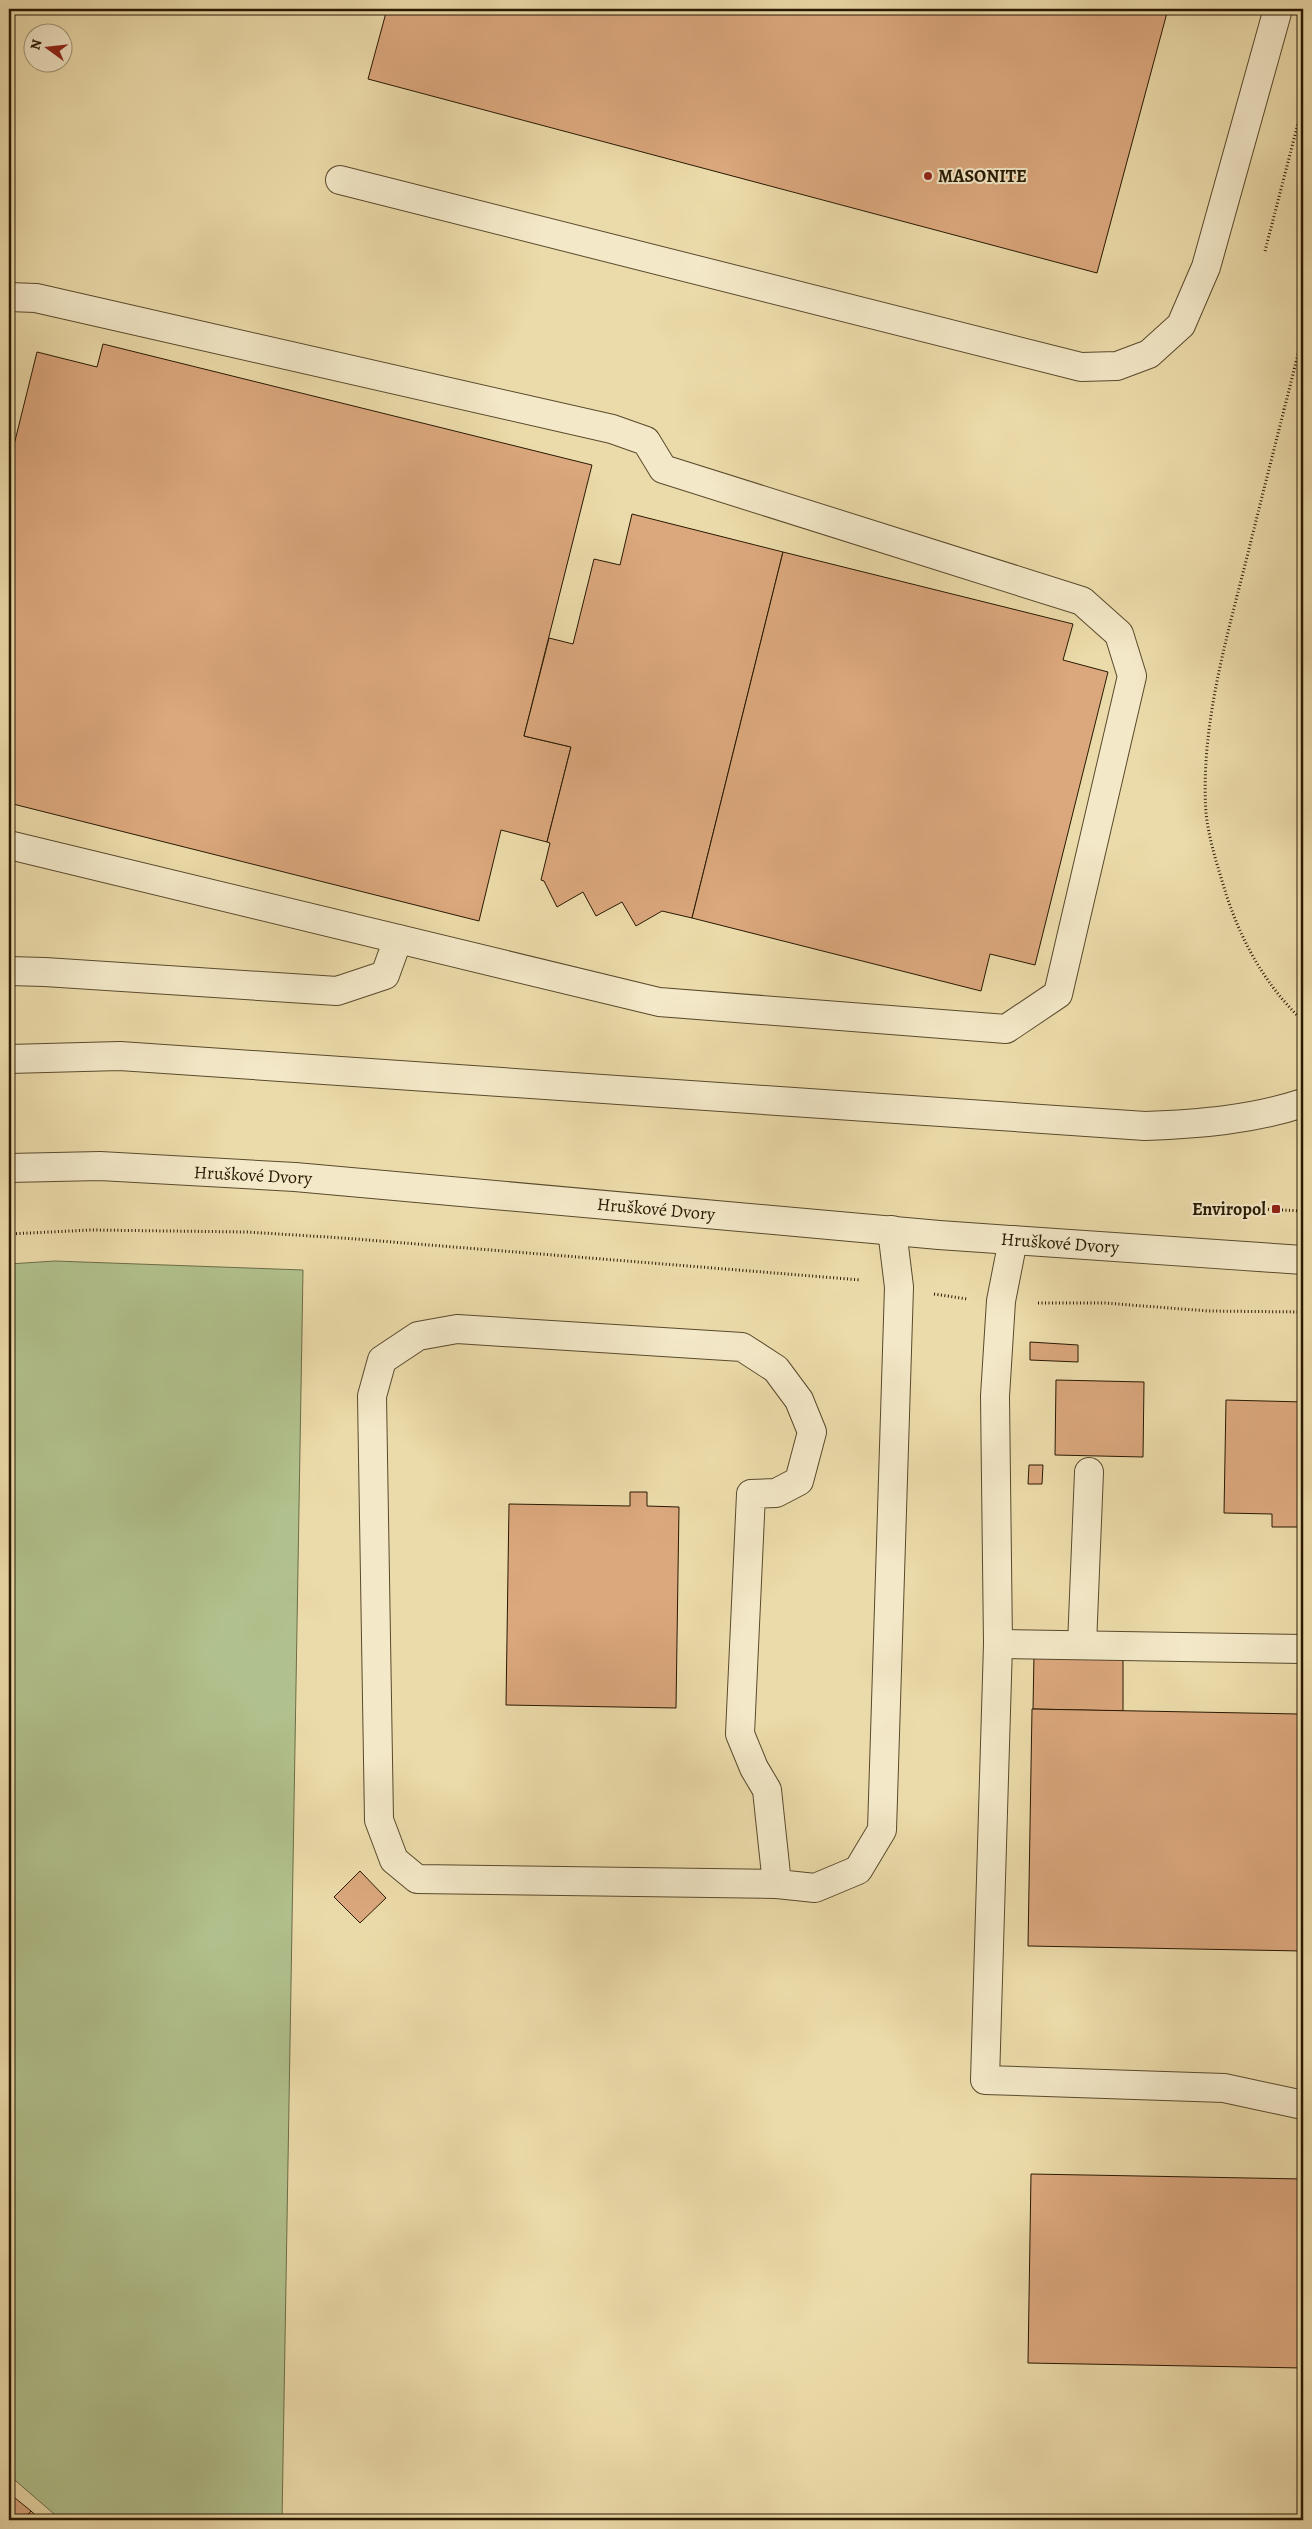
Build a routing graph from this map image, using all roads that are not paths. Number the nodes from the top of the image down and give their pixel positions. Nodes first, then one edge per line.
1 (1278, 9) edge
2 (340, 180) dead end
3 (9, 297) edge
4 (9, 845) edge
5 (398, 939) junction
6 (9, 971) edge
7 (9, 1059) edge
8 (1303, 1103) edge
9 (9, 1168) edge
10 (892, 1230) junction
11 (1014, 1240) junction
12 (1303, 1260) edge
13 (1089, 1472) dead end
14 (998, 1644) junction
15 (1082, 1645) junction
16 (1303, 1649) edge
17 (777, 1884) junction
18 (1303, 2105) edge

1 - 2 street
3 - 5 street
4 - 5 street
5 - 6 street
7 - 8 street
9 - 10 street, Hruškové Dvory
10 - 11 street, Hruškové Dvory
10 - 17 street
11 - 12 street, Hruškové Dvory
11 - 14 street
13 - 15 street
14 - 15 street
14 - 18 street
15 - 16 street
17 - 17 street

